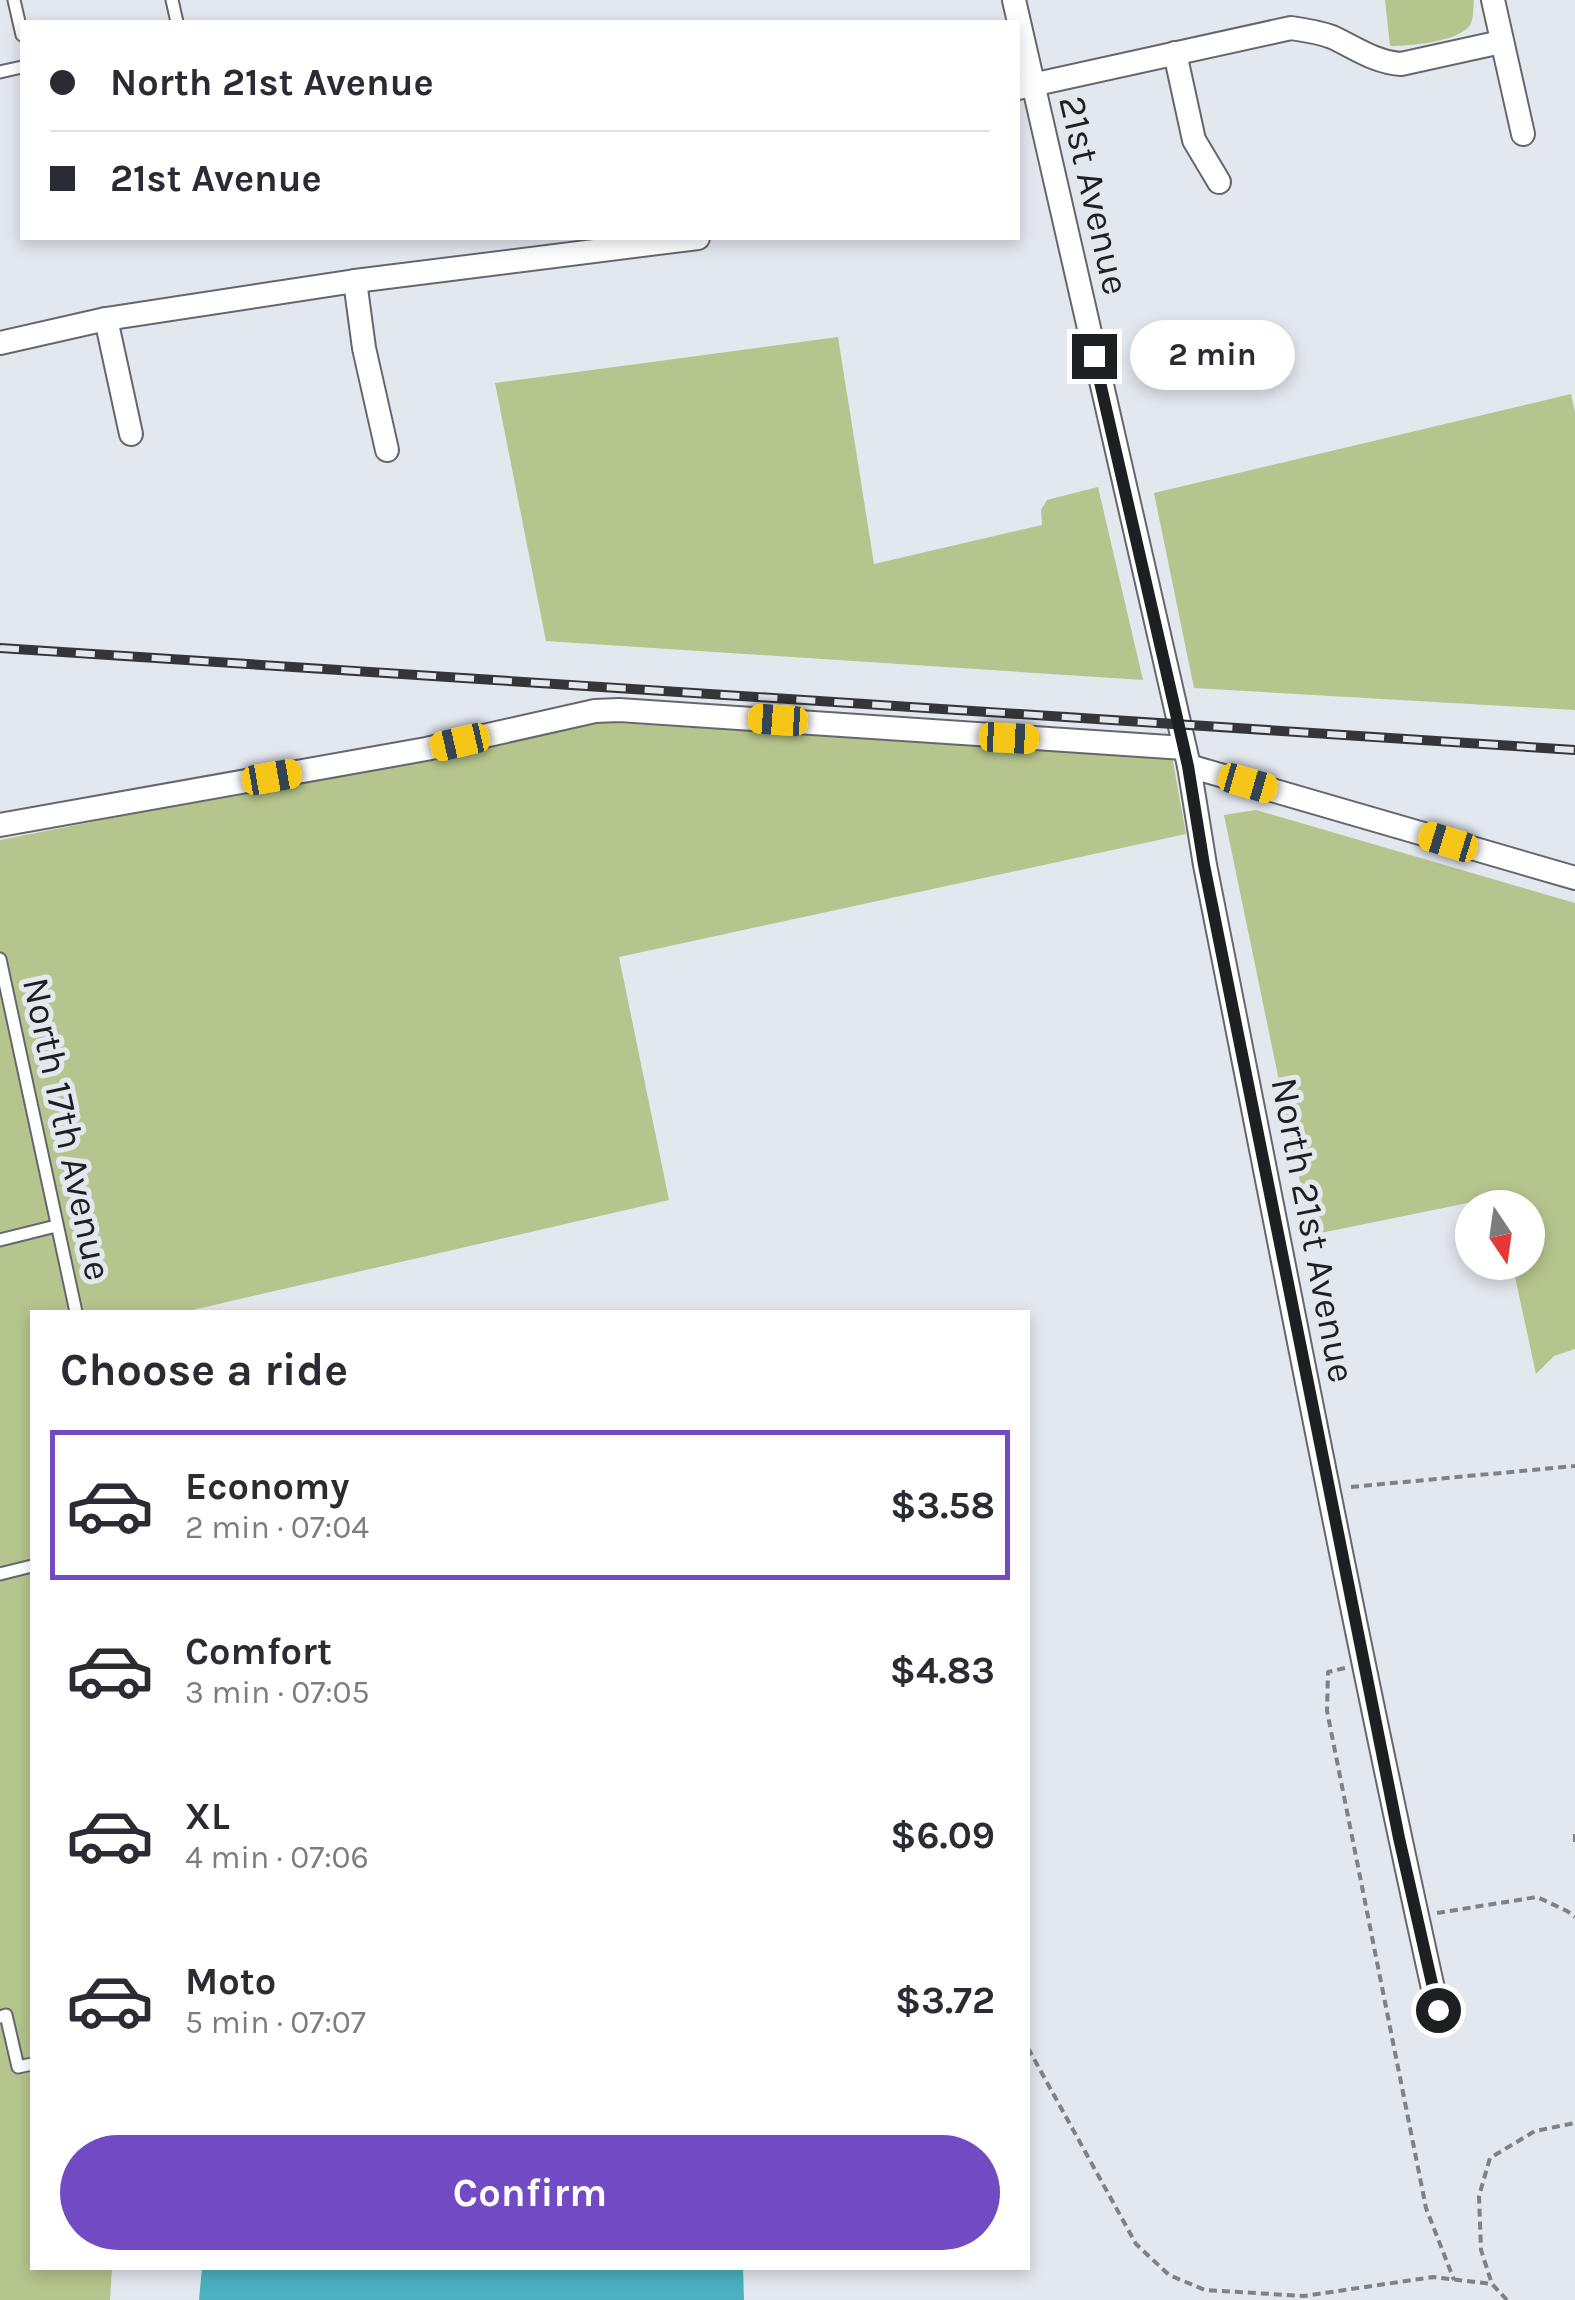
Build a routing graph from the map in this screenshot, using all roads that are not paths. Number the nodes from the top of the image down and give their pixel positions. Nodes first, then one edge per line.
1 (14, 0) edge
2 (1492, 0) edge
3 (20, 26) edge
4 (1501, 42) junction
5 (1020, 47) edge
6 (1174, 53) junction
7 (1025, 86) edge
8 (1523, 134) dead end
9 (1219, 182) dead end
10 (682, 240) edge
11 (355, 281) junction
12 (106, 319) junction
13 (0, 343) edge
14 (131, 434) dead end
15 (387, 450) dead end
16 (1119, 464) joint
17 (1186, 757) junction
18 (0, 825) edge
19 (1575, 878) edge
20 (0, 959) edge
21 (56, 1226) junction
22 (0, 1240) edge
23 (76, 1310) edge
24 (30, 1566) edge
25 (0, 1574) edge
26 (1438, 2010) dead end
27 (0, 2017) edge
28 (30, 2064) edge

1 - 3 lane
2 - 4 street
4 - 6 street
4 - 8 street
5 - 7 street, 21st Avenue
6 - 7 street
6 - 9 street
7 - 16 street, 21st Avenue
10 - 11 street
11 - 12 street
11 - 15 street
12 - 13 street
12 - 14 street
16 - 17 street, North 21st Avenue
17 - 18 street
17 - 19 street
17 - 26 street, North 21st Avenue
20 - 21 lane, North 17th Avenue
21 - 22 lane
21 - 23 lane, North 17th Avenue
24 - 25 lane
27 - 28 lane

